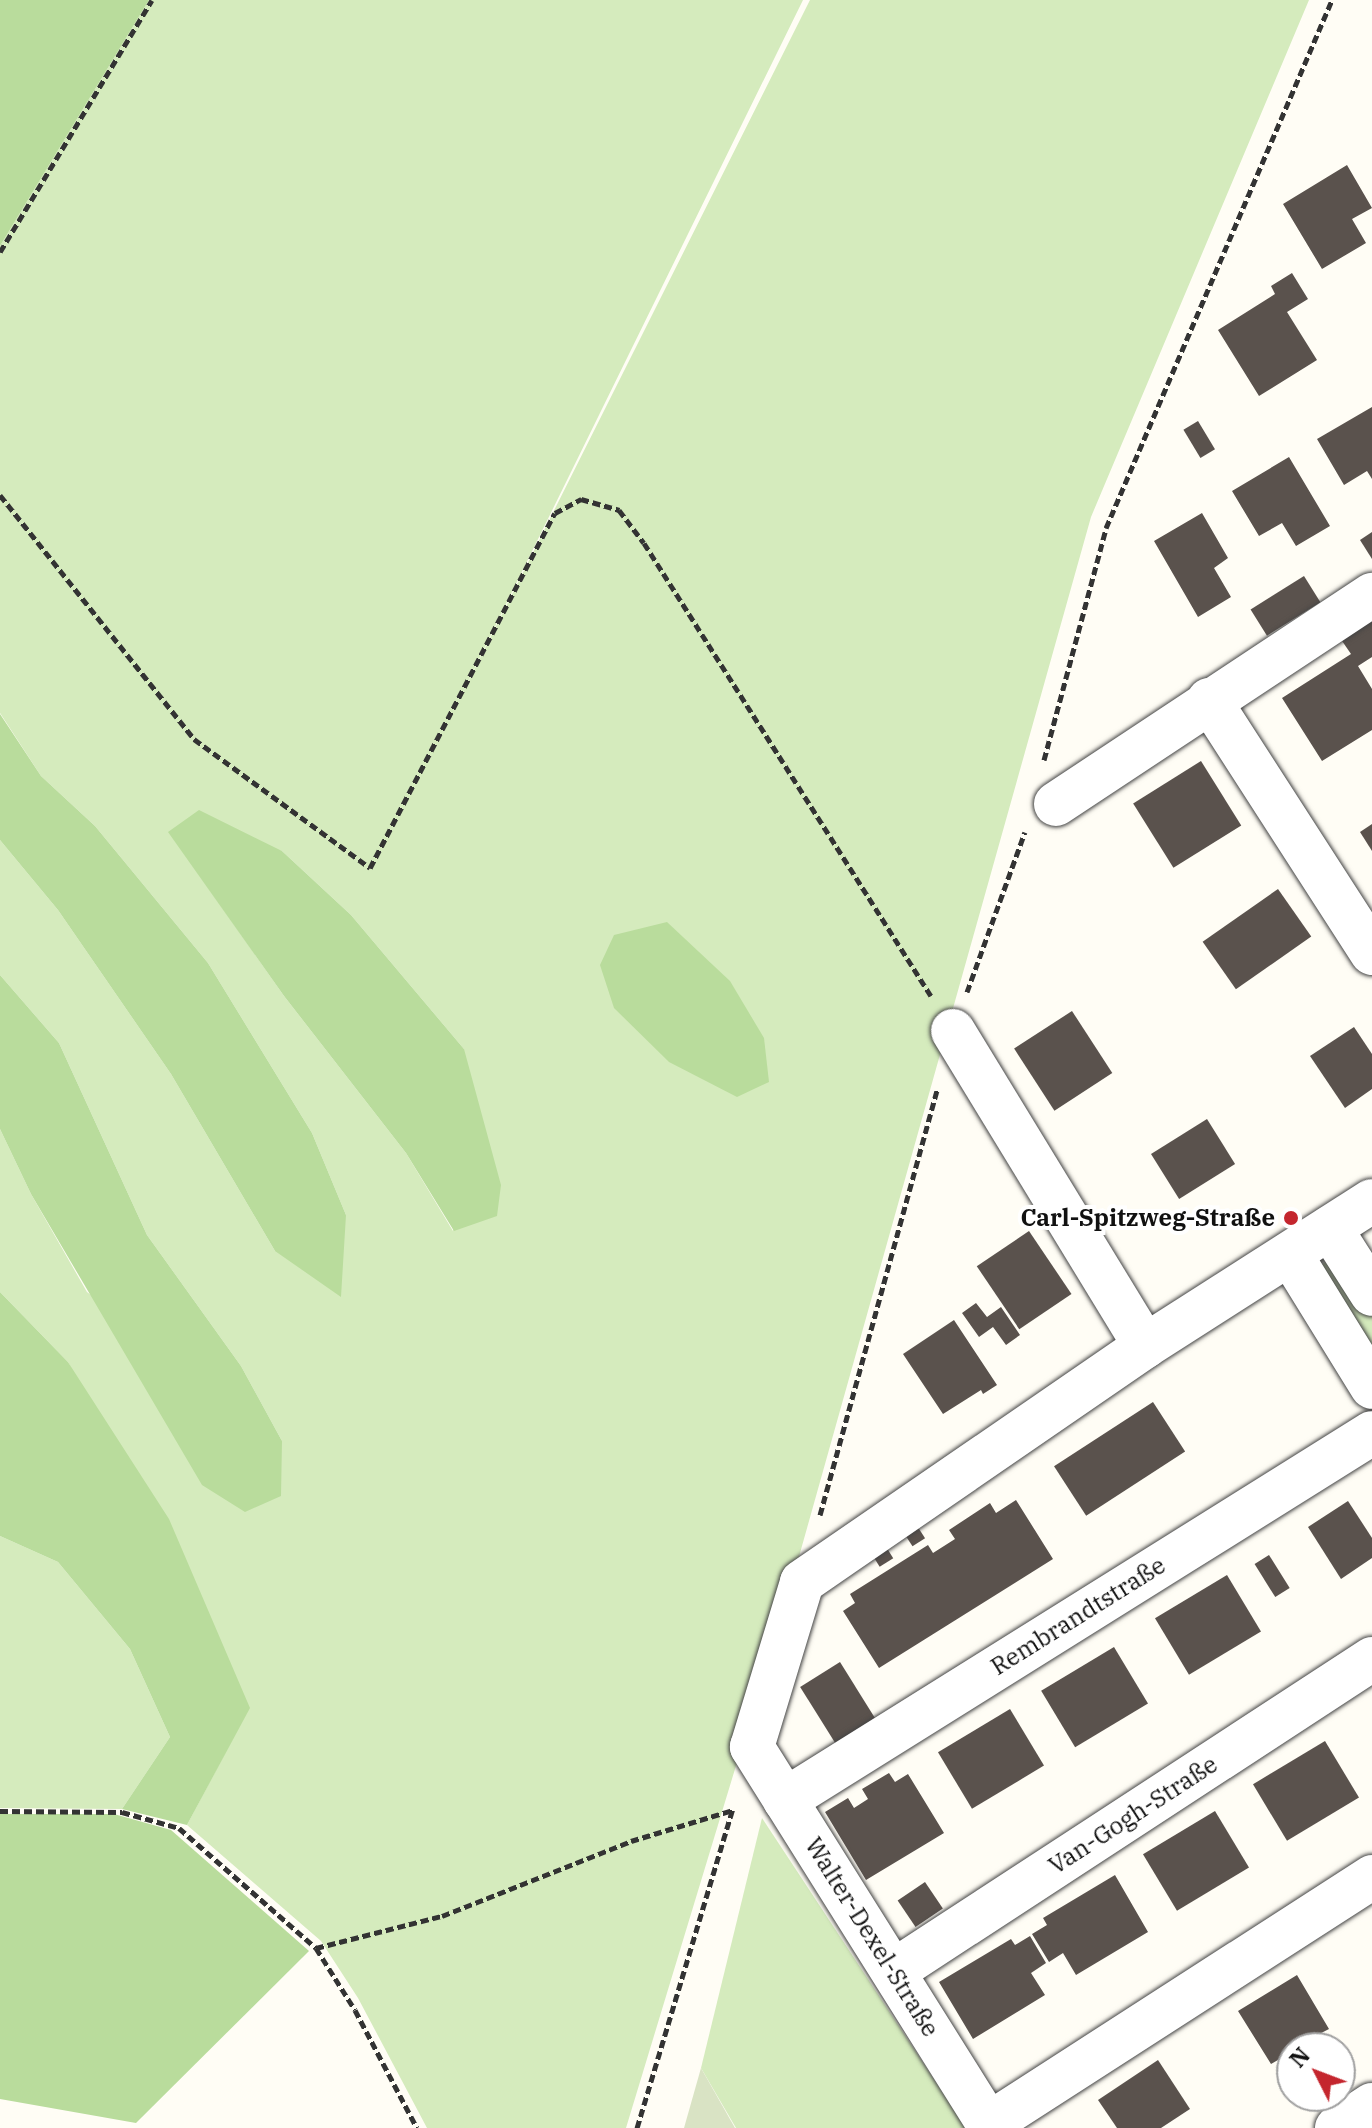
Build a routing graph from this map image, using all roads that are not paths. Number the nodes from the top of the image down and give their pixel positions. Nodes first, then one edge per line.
1 (1372, 595) edge
2 (1209, 700) junction
3 (1056, 804) dead end
4 (1372, 953) edge
5 (953, 1031) road end
6 (1372, 1201) edge
7 (1330, 1228) junction
8 (1290, 1254) junction
9 (1372, 1294) edge
10 (1145, 1346) junction
11 (1372, 1387) edge
12 (1372, 1433) edge
13 (1372, 1659) edge
14 (785, 1800) junction
15 (1372, 1877) edge
16 (894, 1971) junction
17 (1372, 2105) edge
18 (990, 2126) edge
19 (1337, 2128) edge

1 - 2 street
2 - 3 street
2 - 4 street
5 - 10 street
6 - 7 street
7 - 8 street
7 - 9 street
8 - 10 street
8 - 11 street
10 - 14 street, Walter-Dexel-Straße
12 - 14 street, Rembrandtstraße
13 - 16 street, Van-Gogh-Straße
14 - 16 street, Walter-Dexel-Straße
15 - 18 street
16 - 18 street, Walter-Dexel-Straße
17 - 19 street

